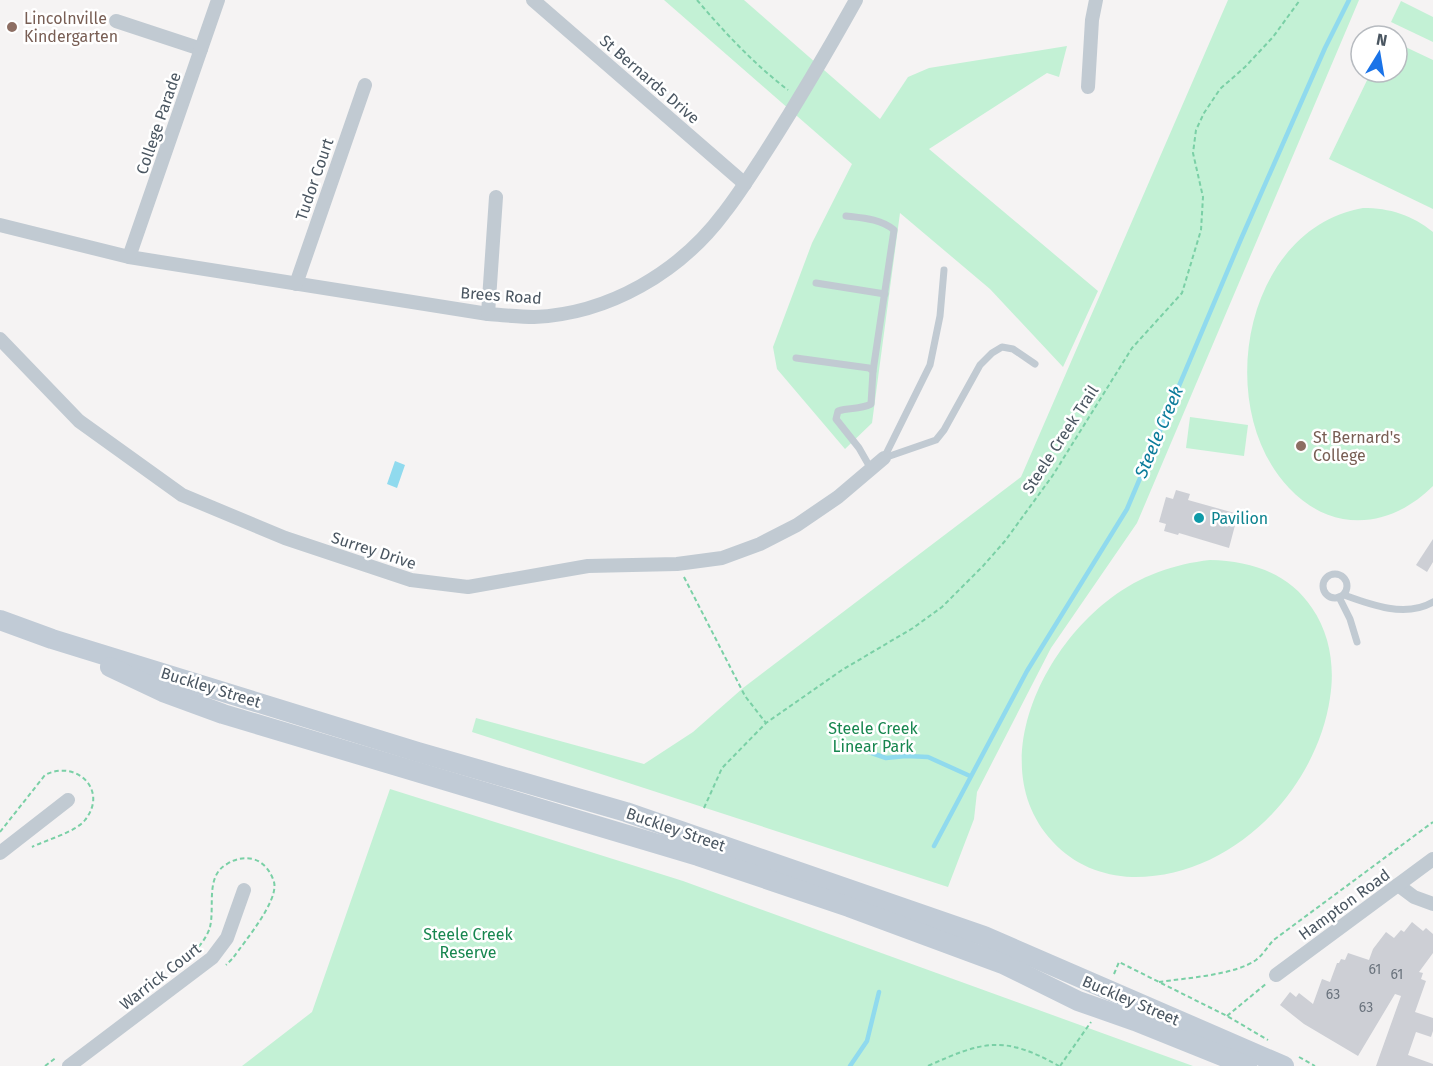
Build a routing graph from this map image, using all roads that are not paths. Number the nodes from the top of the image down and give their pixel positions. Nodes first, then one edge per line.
1 (218, 0) edge
2 (533, 0) edge
3 (856, 0) edge
4 (1096, 0) edge
5 (116, 21) dead end
6 (201, 49) junction
7 (365, 85) dead end
8 (1088, 87) dead end
9 (745, 184) junction
10 (496, 197) dead end
11 (846, 216) dead end
12 (0, 226) edge
13 (129, 257) junction
14 (944, 270) dead end
15 (816, 283) dead end
16 (296, 284) junction
17 (885, 294) junction
18 (488, 314) junction
19 (0, 339) edge
20 (796, 358) dead end
21 (1035, 364) dead end
22 (873, 371) junction
23 (884, 458) junction
24 (871, 469) junction
25 (1346, 584) junction
26 (1342, 596) junction
27 (1365, 601) junction
28 (1433, 602) edge
29 (0, 620) edge
30 (52, 639) junction
31 (1357, 642) dead end
32 (68, 800) dead end
33 (0, 853) edge
34 (1433, 859) edge
35 (1398, 885) junction
36 (244, 890) dead end
37 (1433, 904) edge
38 (1276, 975) road end
39 (1290, 1060) edge
40 (69, 1066) edge
41 (1246, 1066) edge

1 - 6 street, College Parade
2 - 9 street, St Bernards Drive
3 - 9 street, Brees Road
4 - 8 street
5 - 6 street
6 - 13 street, College Parade
7 - 16 street, Tudor Court
9 - 18 street, Brees Road
10 - 18 street
11 - 17 lane
12 - 13 street, Brees Road
13 - 16 street, Brees Road
14 - 23 lane
15 - 17 lane
16 - 18 street, Brees Road
17 - 22 lane
19 - 24 street, Surrey Drive
20 - 22 lane
21 - 23 lane
22 - 24 lane
23 - 24 street, Surrey Drive
25 - 26 lane
25 - 26 lane
25 - 27 lane
26 - 27 lane
26 - 31 lane
27 - 28 lane
29 - 30 main road, Buckley Street
30 - 39 main road, Buckley Street
30 - 41 main road, Buckley Street
32 - 33 street
34 - 35 street, Hampton Road
35 - 37 street
35 - 38 street, Hampton Road
36 - 40 street, Warrick Court

